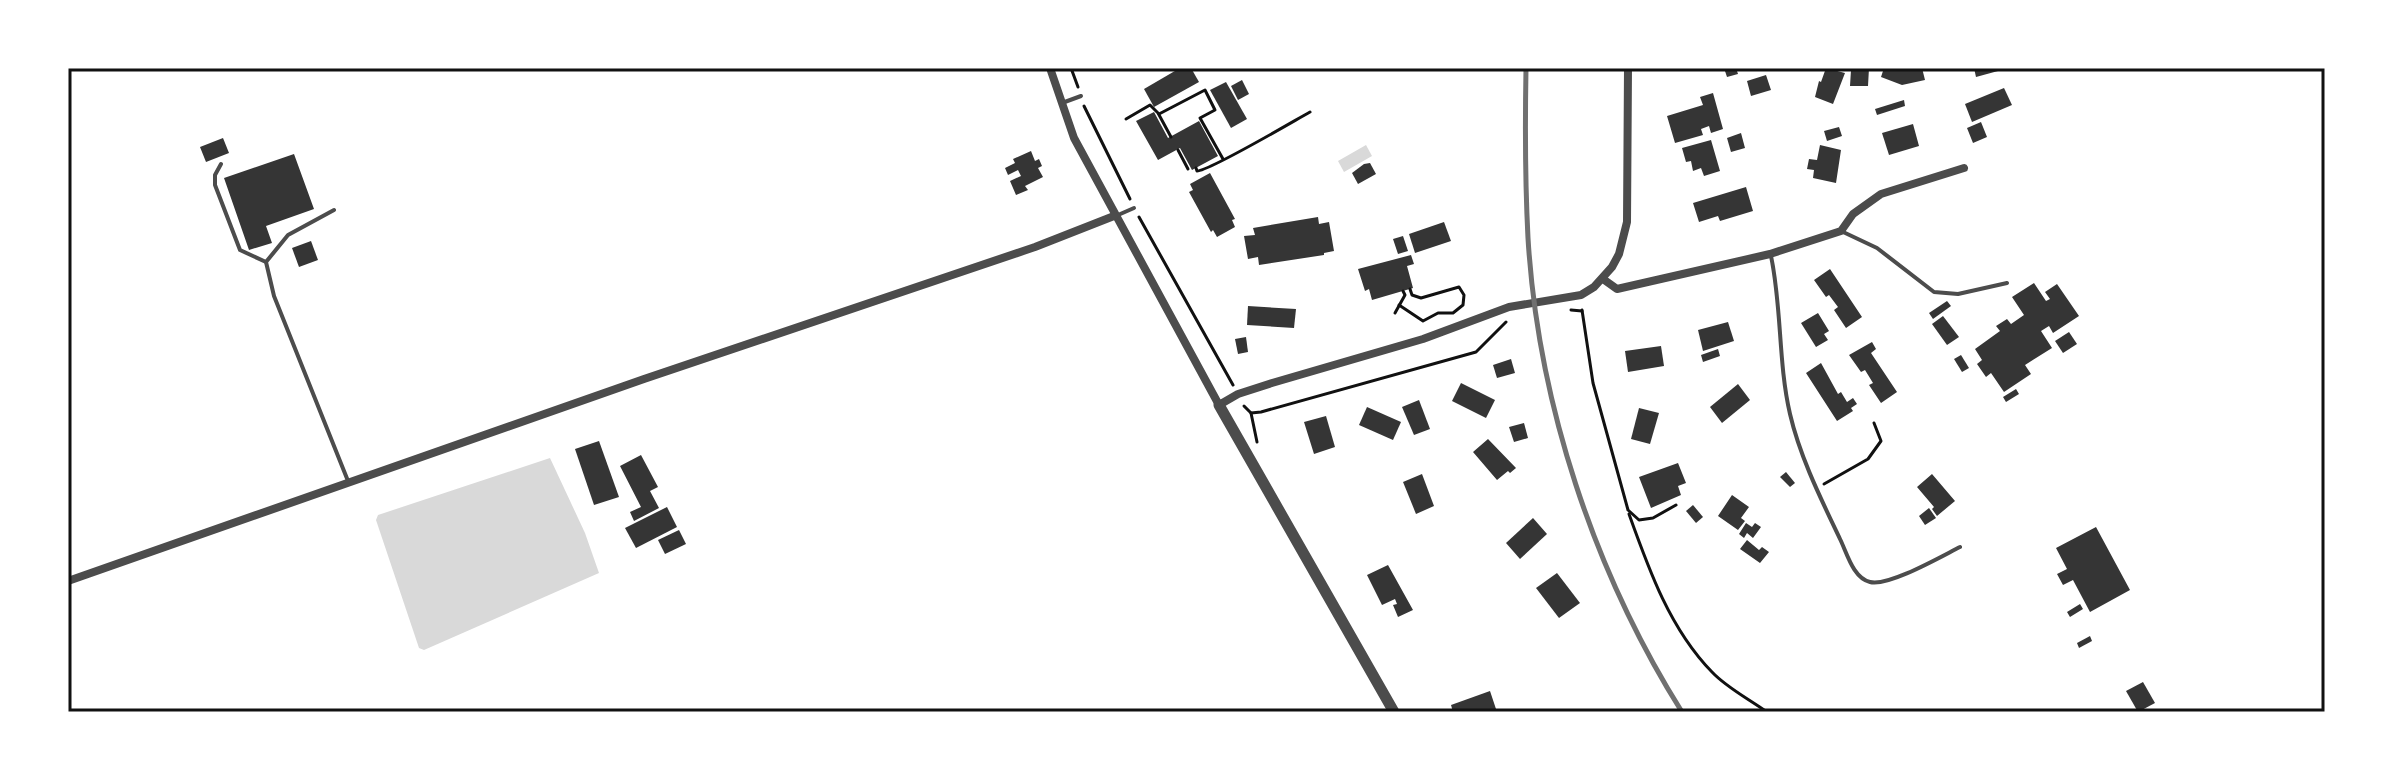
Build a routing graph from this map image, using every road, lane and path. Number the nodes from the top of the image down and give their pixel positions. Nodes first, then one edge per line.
1 (1050, 68) edge
2 (1628, 68) edge
3 (1081, 96) dead end
4 (1060, 104) junction
5 (1310, 112) dead end
6 (1159, 114) junction
7 (1126, 119) dead end
8 (1171, 137) dead end
9 (1178, 150) dead end
10 (1223, 159) junction
11 (221, 164) dead end
12 (1196, 168) dead end
13 (1964, 168) dead end
14 (1188, 169) dead end
15 (1134, 208) dead end
16 (334, 210) dead end
17 (1114, 216) junction
18 (1841, 231) junction
19 (1770, 254) junction
20 (266, 262) junction
21 (1603, 279) junction
22 (2007, 283) dead end
23 (1410, 289) dead end
24 (1403, 291) dead end
25 (1581, 295) junction
26 (1399, 305) junction
27 (1511, 312) junction
28 (1395, 313) dead end
29 (1219, 405) junction
30 (1251, 413) dead end
31 (1874, 423) dead end
32 (349, 483) junction
33 (1817, 488) junction
34 (1676, 505) dead end
35 (1628, 510) junction
36 (1960, 547) dead end
37 (68, 581) edge
38 (1394, 712) edge
39 (1767, 712) edge

1 - 4 street
2 - 21 street
3 - 4 lane
4 - 17 street
5 - 10 path
6 - 7 path
6 - 8 path
6 - 10 path
9 - 14 path
10 - 12 path
11 - 20 lane
13 - 18 street
15 - 17 lane
16 - 20 lane
17 - 29 street
17 - 32 street
18 - 19 street
18 - 22 lane
19 - 21 street
19 - 33 lane
20 - 32 lane
21 - 25 street
23 - 26 path
24 - 26 path
25 - 27 street
25 - 35 path
26 - 28 path
27 - 29 street
27 - 30 path
29 - 38 street
31 - 33 path
32 - 37 street
33 - 36 lane
34 - 35 path
35 - 39 path

